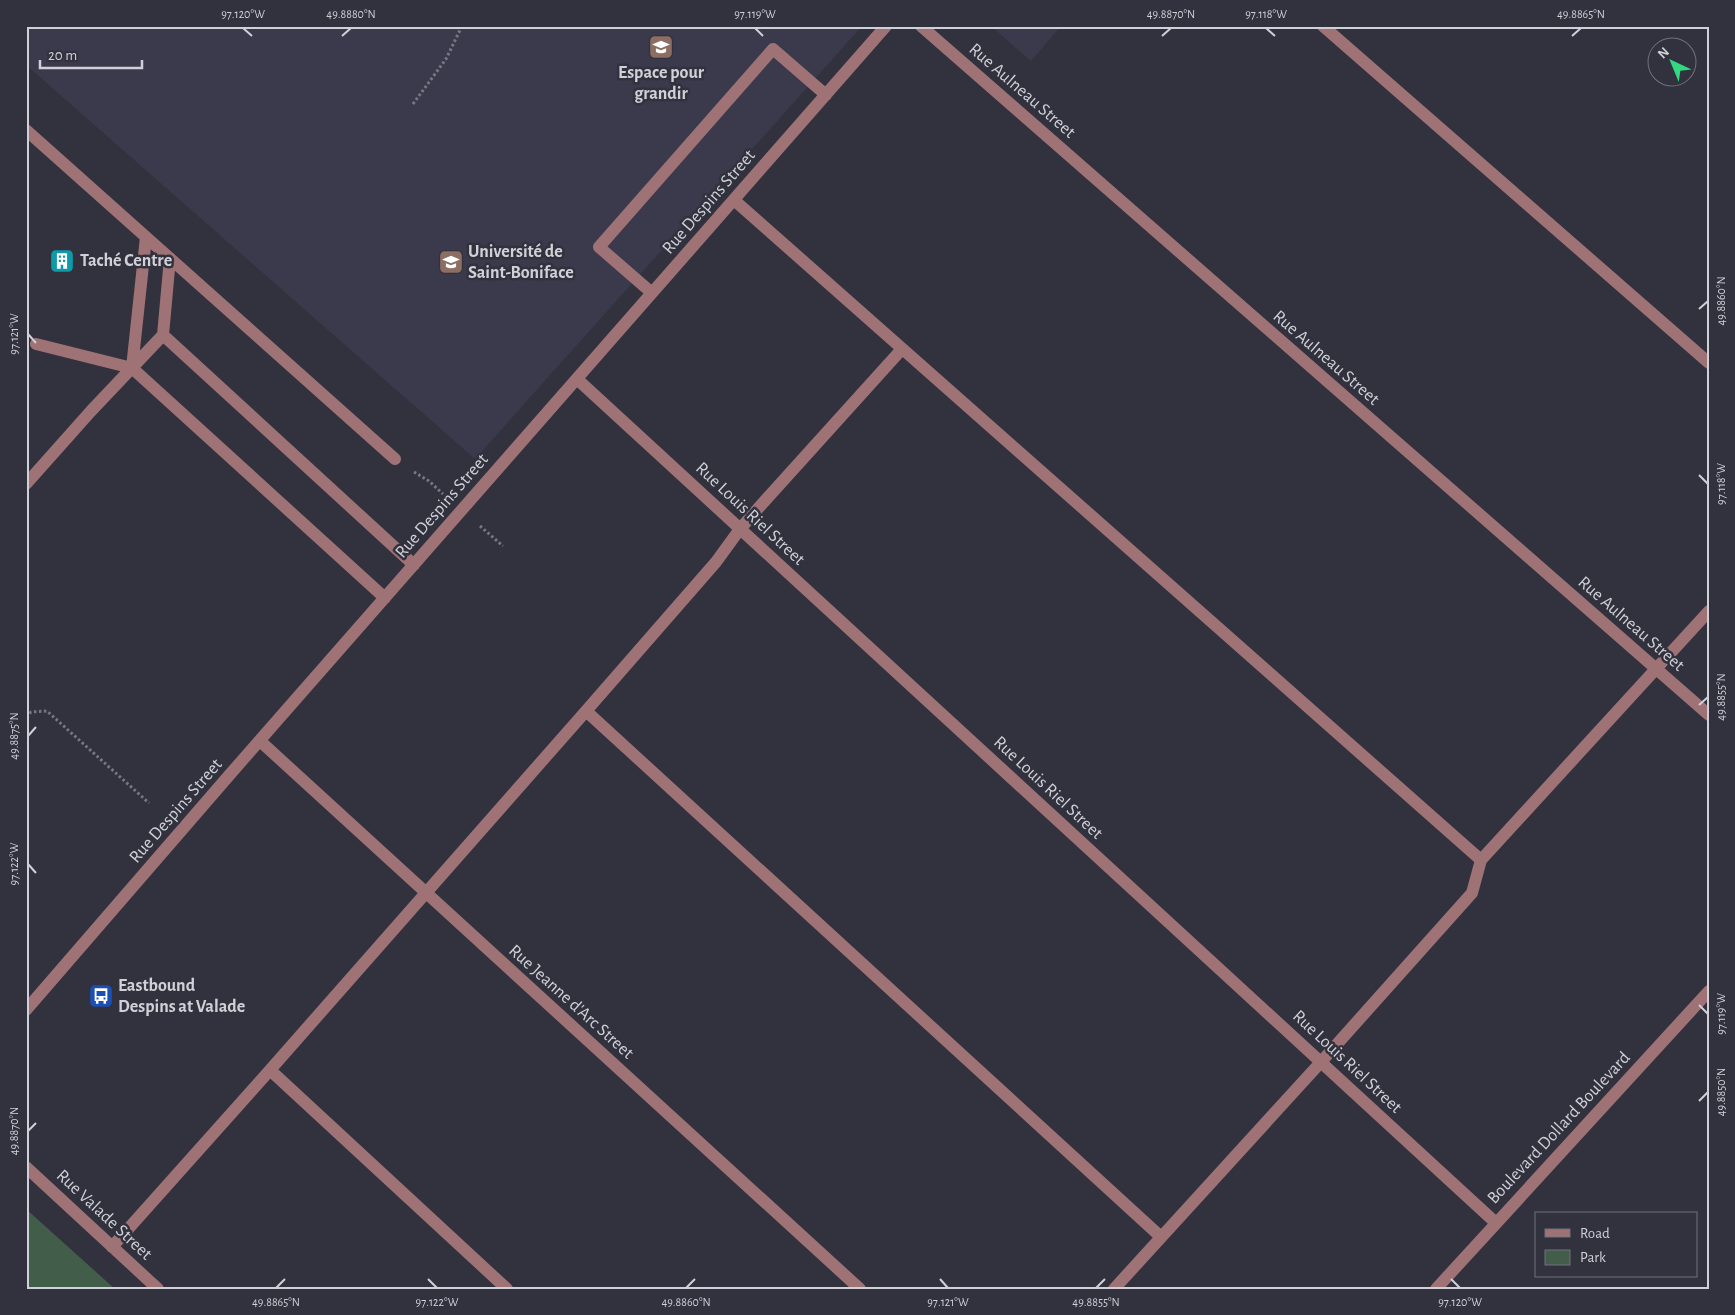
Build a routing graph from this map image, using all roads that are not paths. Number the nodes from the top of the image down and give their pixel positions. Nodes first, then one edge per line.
1 (886, 26) edge
2 (921, 26) edge
3 (1323, 26) edge
4 (826, 95) junction
5 (26, 130) edge
6 (734, 200) junction
7 (146, 237) junction
8 (170, 258) junction
9 (652, 293) junction
10 (163, 335) junction
11 (36, 344) dead end
12 (902, 350) junction
13 (1709, 362) edge
14 (132, 368) junction
15 (577, 379) junction
16 (395, 459) dead end
17 (26, 484) edge
18 (740, 529) junction
19 (414, 565) junction
20 (384, 598) junction
21 (1709, 611) edge
22 (1655, 668) junction
23 (586, 711) junction
24 (1709, 716) edge
25 (260, 741) junction
26 (1481, 860) junction
27 (426, 893) junction
28 (1709, 991) edge
29 (26, 1010) edge
30 (1321, 1062) junction
31 (270, 1070) junction
32 (26, 1168) edge
33 (1496, 1223) junction
34 (1161, 1237) junction
35 (112, 1247) junction
36 (158, 1289) edge
37 (507, 1289) edge
38 (860, 1289) edge
39 (1114, 1289) edge
40 (1436, 1289) edge

1 - 4 street, Rue Despins Street
2 - 22 street, Rue Aulneau Street
3 - 13 street
4 - 6 street, Rue Despins Street
4 - 9 street
5 - 7 street
6 - 9 street, Rue Despins Street
6 - 12 street
7 - 8 street
7 - 14 street
8 - 10 street
8 - 16 street
9 - 15 street, Rue Despins Street
10 - 14 street
10 - 19 street
11 - 14 street
12 - 18 street
12 - 26 street
14 - 17 street
14 - 20 street
15 - 18 street, Rue Louis Riel Street
15 - 19 street, Rue Despins Street
18 - 23 street
18 - 30 street, Rue Louis Riel Street
19 - 20 street, Rue Despins Street
20 - 25 street, Rue Despins Street
21 - 22 street
22 - 24 street, Rue Aulneau Street
22 - 26 street
23 - 27 street
23 - 34 street
25 - 27 street, Rue Jeanne d'Arc Street
25 - 29 street, Rue Despins Street
26 - 30 street
27 - 31 street
27 - 38 street, Rue Jeanne d'Arc Street
28 - 33 street, Boulevard Dollard Boulevard
30 - 33 street, Rue Louis Riel Street
30 - 34 street
31 - 35 street
31 - 37 street
32 - 35 street, Rue Valade Street
33 - 40 street, Boulevard Dollard Boulevard
34 - 39 street
35 - 36 street, Rue Valade Street

